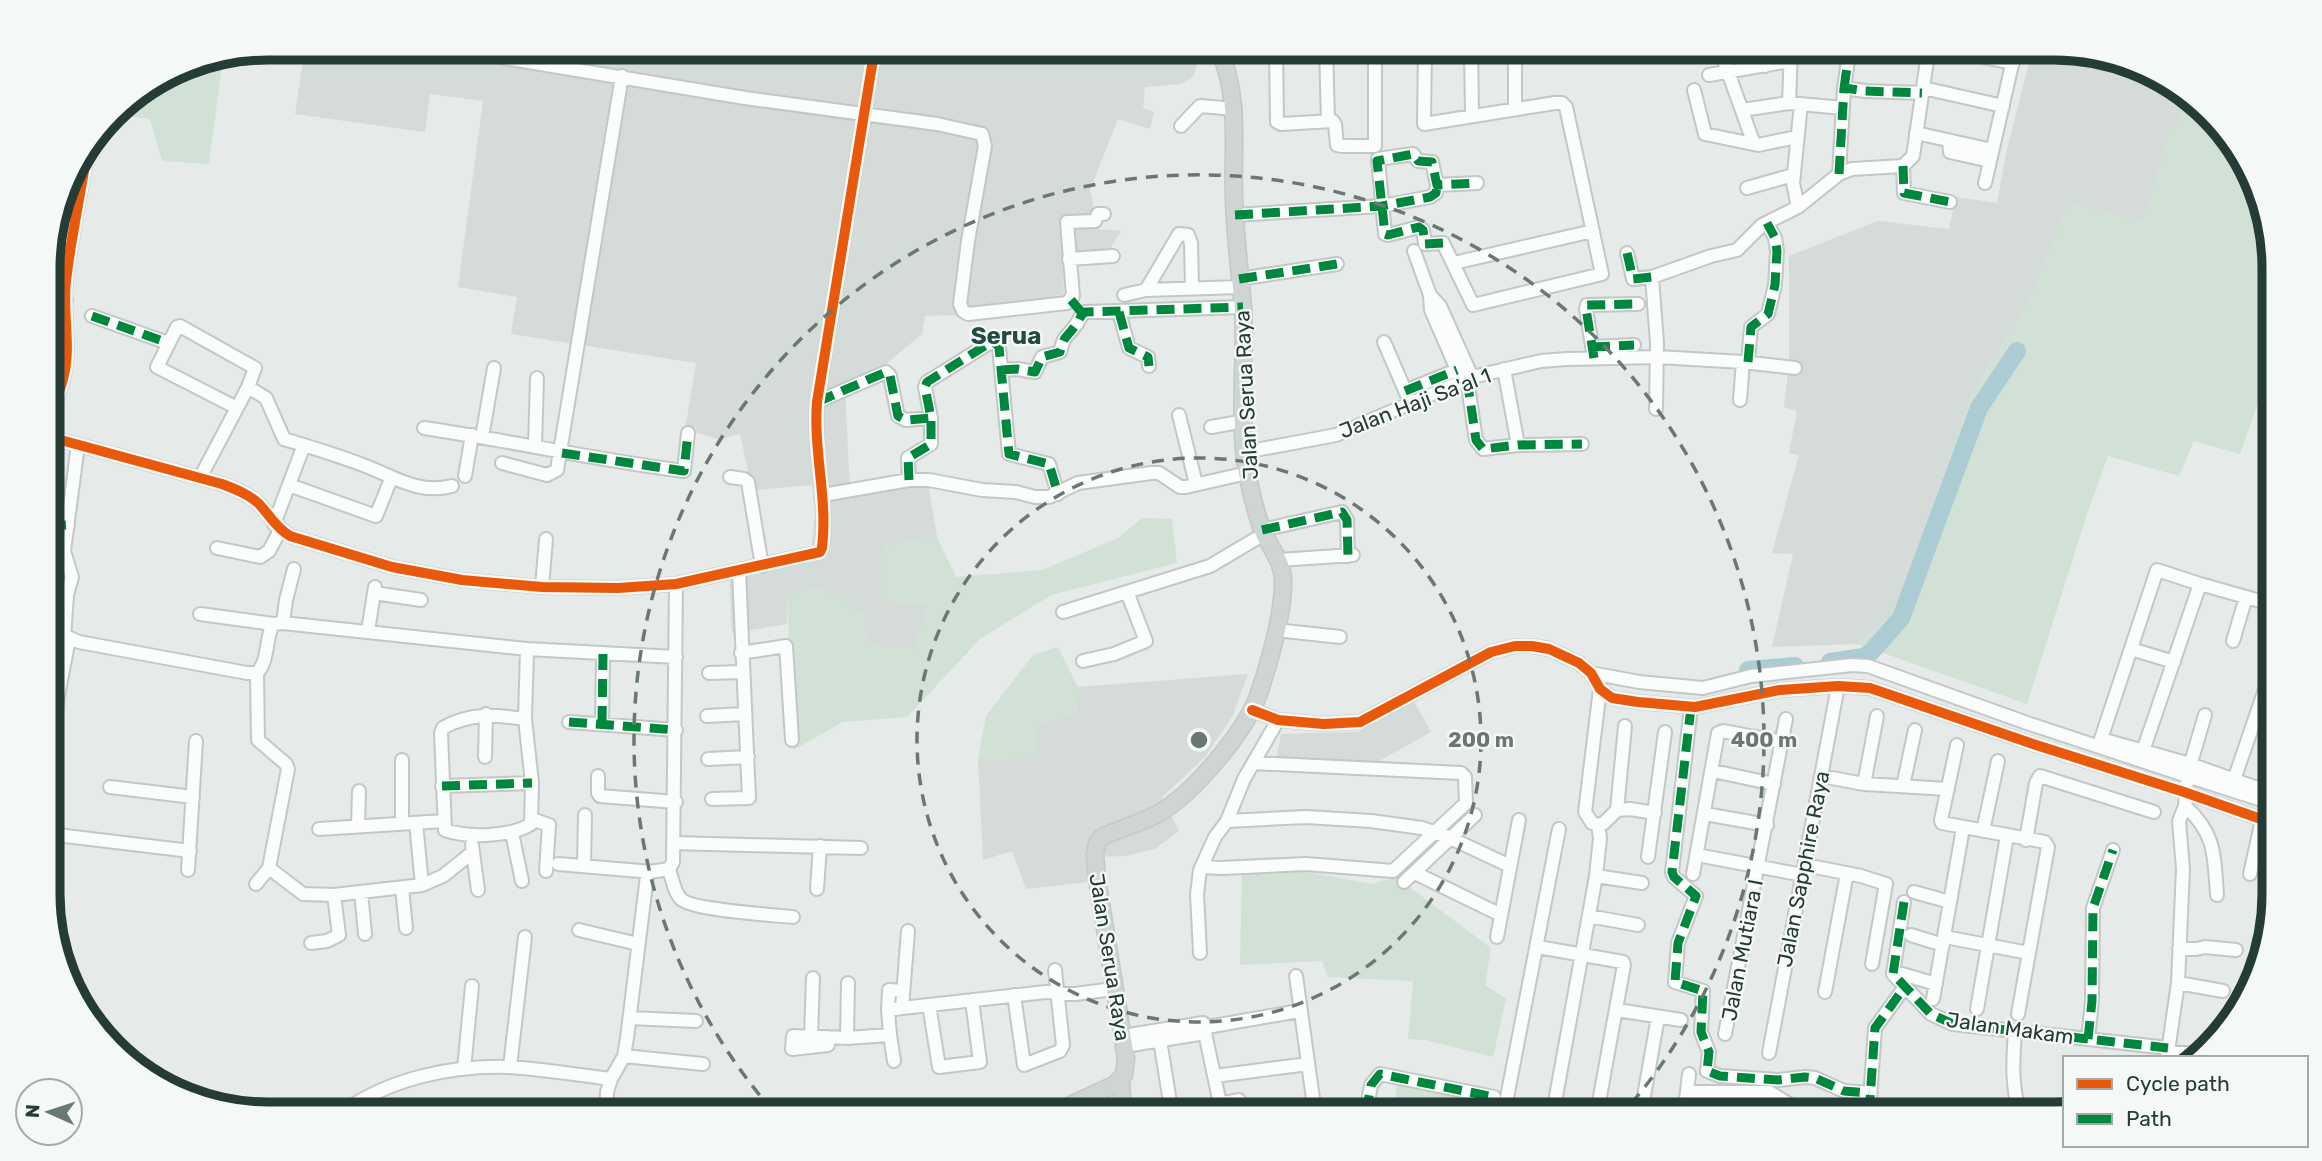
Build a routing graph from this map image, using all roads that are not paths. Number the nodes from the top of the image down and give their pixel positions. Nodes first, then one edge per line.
1 (520, 60) edge
2 (873, 60) edge
3 (1223, 60) edge
4 (1276, 60) edge
5 (1326, 60) edge
6 (1375, 60) edge
7 (1425, 60) edge
8 (1471, 60) edge
9 (1515, 60) edge
10 (1724, 60) edge
11 (1763, 60) edge
12 (1848, 60) edge
13 (1927, 60) edge
14 (1998, 60) edge
15 (2014, 60) edge
16 (1790, 61) joint
17 (2013, 63) junction
18 (1765, 66) junction
19 (1728, 70) junction
20 (1709, 75) dead end
21 (622, 76) junction
22 (1844, 88) junction
23 (1694, 90) dead end
24 (1923, 90) junction
25 (1795, 104) junction
26 (2003, 106) junction
27 (1235, 108) junction
28 (1514, 108) junction
29 (1843, 108) junction
30 (1742, 110) junction
31 (1472, 115) junction
32 (864, 116) junction
33 (1328, 121) junction
34 (1181, 126) dead end
35 (1916, 133) junction
36 (1797, 137) junction
37 (1754, 144) junction
38 (1991, 155) junction
39 (1903, 166) junction
40 (84, 170) edge
41 (1839, 174) junction
42 (1793, 175) junction
43 (1477, 183) dead end
44 (1985, 183) dead end
45 (1437, 185) junction
46 (1747, 188) dead end
47 (1950, 202) dead end
48 (1382, 206) junction
49 (1798, 207) junction
50 (1104, 214) dead end
51 (1235, 215) junction
52 (1767, 223) junction
53 (1593, 231) junction
54 (1414, 251) dead end
55 (1627, 253) dead end
56 (1113, 256) dead end
57 (1069, 259) junction
58 (1454, 263) junction
59 (1337, 264) dead end
60 (1652, 277) junction
61 (1239, 283) junction
62 (1192, 288) junction
63 (1146, 290) junction
64 (1124, 295) dead end
65 (60, 300) edge
66 (66, 300) junction
67 (1071, 300) junction
68 (1638, 304) dead end
69 (1242, 307) junction
70 (1119, 312) junction
71 (1082, 313) junction
72 (92, 316) dead end
73 (1384, 342) dead end
74 (168, 343) junction
75 (1634, 345) dead end
76 (1593, 352) junction
77 (1658, 357) junction
78 (1746, 362) junction
79 (1149, 366) dead end
80 (494, 368) dead end
81 (1795, 368) dead end
82 (1504, 369) junction
83 (1000, 370) junction
84 (1465, 377) junction
85 (537, 378) dead end
86 (60, 382) edge
87 (248, 387) junction
88 (1407, 397) junction
89 (1740, 400) dead end
90 (817, 402) junction
91 (237, 408) junction
92 (1656, 408) dead end
93 (1179, 415) dead end
94 (931, 418) junction
95 (1245, 421) junction
96 (1211, 427) dead end
97 (424, 428) dead end
98 (688, 433) dead end
99 (477, 436) junction
100 (60, 440) edge
101 (1581, 444) dead end
102 (78, 445) junction
103 (304, 445) junction
104 (1518, 445) junction
105 (535, 446) junction
106 (1245, 452) junction
107 (562, 453) junction
108 (502, 463) dead end
109 (1247, 473) junction
110 (466, 475) dead end
111 (730, 477) dead end
112 (200, 478) junction
113 (391, 479) junction
114 (909, 480) junction
115 (1196, 484) junction
116 (289, 485) junction
117 (452, 486) dead end
118 (1058, 494) junction
119 (823, 495) junction
120 (60, 525) edge
121 (68, 525) junction
122 (277, 527) junction
123 (1263, 532) junction
124 (546, 539) dead end
125 (217, 548) dead end
126 (1279, 560) junction
127 (762, 566) junction
128 (294, 569) dead end
129 (739, 571) junction
130 (677, 584) junction
131 (2200, 584) junction
132 (542, 587) junction
133 (1127, 592) junction
134 (2246, 597) junction
135 (421, 600) dead end
136 (2263, 602) edge
137 (1063, 612) dead end
138 (200, 614) dead end
139 (278, 624) junction
140 (60, 629) edge
141 (1276, 629) junction
142 (368, 631) junction
143 (60, 635) edge
144 (1340, 637) dead end
145 (2233, 642) dead end
146 (527, 649) junction
147 (2131, 649) junction
148 (741, 653) junction
149 (603, 654) junction
150 (676, 657) junction
151 (1083, 662) dead end
152 (2174, 662) junction
153 (742, 672) junction
154 (257, 673) junction
155 (709, 673) dead end
156 (1591, 673) junction
157 (1838, 686) junction
158 (1600, 689) junction
159 (1691, 707) junction
160 (2263, 707) edge
161 (1252, 710) junction
162 (486, 714) junction
163 (744, 714) junction
164 (2204, 715) dead end
165 (707, 716) dead end
166 (1877, 716) dead end
167 (525, 719) junction
168 (1786, 719) dead end
169 (1278, 720) junction
170 (569, 722) dead end
171 (602, 724) junction
172 (1625, 726) dead end
173 (677, 730) junction
174 (1915, 730) dead end
175 (1665, 733) dead end
176 (792, 740) dead end
177 (196, 741) dead end
178 (1782, 742) junction
179 (1957, 745) dead end
180 (2143, 751) junction
181 (485, 757) dead end
182 (748, 757) junction
183 (708, 759) dead end
184 (402, 760) dead end
185 (1998, 761) dead end
186 (1253, 763) junction
187 (2189, 770) junction
188 (1713, 771) junction
189 (598, 776) dead end
190 (1821, 776) junction
191 (2234, 779) junction
192 (532, 783) junction
193 (1774, 784) junction
194 (1864, 784) junction
195 (442, 786) junction
196 (1903, 786) junction
197 (110, 787) dead end
198 (1948, 789) junction
199 (2263, 790) edge
200 (359, 791) dead end
201 (2184, 792) junction
202 (192, 797) junction
203 (712, 799) dead end
204 (2263, 800) edge
205 (676, 802) junction
206 (2185, 806) junction
207 (1617, 810) junction
208 (2154, 812) dead end
209 (1655, 813) junction
210 (1705, 814) junction
211 (585, 815) dead end
212 (1475, 816) dead end
213 (532, 818) junction
214 (1519, 820) dead end
215 (2263, 820) edge
216 (444, 821) junction
217 (1227, 821) junction
218 (409, 823) junction
219 (1598, 825) junction
220 (1766, 825) junction
221 (358, 826) junction
222 (1963, 828) junction
223 (319, 829) dead end
224 (1559, 829) dead end
225 (1983, 831) junction
226 (512, 833) junction
227 (470, 834) junction
228 (60, 835) edge
229 (1443, 835) junction
230 (2007, 836) junction
231 (2263, 836) edge
232 (2026, 840) junction
233 (674, 843) junction
234 (820, 846) junction
235 (861, 848) dead end
236 (2113, 850) dead end
237 (190, 851) junction
238 (473, 852) junction
239 (1697, 855) junction
240 (1648, 857) dead end
241 (558, 864) dead end
242 (584, 866) junction
243 (1510, 866) junction
244 (1759, 866) junction
245 (269, 868) junction
246 (669, 869) junction
247 (188, 870) dead end
248 (1804, 870) junction
249 (546, 871) dead end
250 (652, 872) junction
251 (1415, 873) junction
252 (1847, 873) junction
253 (1200, 874) junction
254 (1693, 874) dead end
255 (2250, 874) dead end
256 (1596, 876) junction
257 (522, 881) dead end
258 (1404, 882) dead end
259 (1642, 883) dead end
260 (256, 884) dead end
261 (422, 885) junction
262 (402, 888) junction
263 (817, 889) dead end
264 (478, 890) dead end
265 (361, 892) junction
266 (334, 895) junction
267 (2217, 895) dead end
268 (1950, 902) junction
269 (1501, 915) junction
270 (1589, 916) junction
271 (793, 918) dead end
272 (1638, 925) dead end
273 (406, 929) dead end
274 (579, 930) dead end
275 (908, 931) dead end
276 (365, 934) dead end
277 (1911, 935) dead end
278 (525, 937) dead end
279 (1497, 937) dead end
280 (1944, 941) junction
281 (311, 943) dead end
282 (638, 944) junction
283 (1987, 945) junction
284 (1538, 947) junction
285 (2179, 949) junction
286 (2236, 950) dead end
287 (1200, 953) dead end
288 (2029, 953) junction
289 (1581, 955) junction
290 (1872, 964) dead end
291 (1055, 970) dead end
292 (1902, 974) dead end
293 (1296, 976) dead end
294 (813, 978) dead end
295 (2178, 982) junction
296 (849, 983) dead end
297 (1936, 984) junction
298 (472, 986) dead end
299 (1904, 988) junction
300 (1113, 989) junction
301 (903, 991) junction
302 (2223, 991) dead end
303 (1825, 992) dead end
304 (1058, 993) junction
305 (1014, 995) junction
306 (1933, 999) dead end
307 (972, 1000) junction
308 (929, 1005) junction
309 (902, 1008) junction
310 (1977, 1009) dead end
311 (888, 1010) junction
312 (1617, 1010) junction
313 (1300, 1011) junction
314 (2018, 1014) dead end
315 (1657, 1017) junction
316 (630, 1018) junction
317 (1681, 1020) dead end
318 (696, 1021) dead end
319 (1206, 1030) junction
320 (2015, 1031) junction
321 (1725, 1034) dead end
322 (890, 1035) junction
323 (1159, 1035) junction
324 (811, 1037) junction
325 (828, 1037) junction
326 (847, 1038) junction
327 (2088, 1038) junction
328 (1124, 1041) junction
329 (1769, 1053) dead end
330 (2167, 1053) edge
331 (2188, 1053) edge
332 (624, 1056) junction
333 (894, 1061) dead end
334 (703, 1064) dead end
335 (1308, 1064) junction
336 (509, 1067) junction
337 (464, 1069) junction
338 (1689, 1074) dead end
339 (1215, 1076) junction
340 (611, 1079) junction
341 (1121, 1081) junction
342 (1688, 1092) junction
343 (1869, 1093) junction
344 (1775, 1096) junction
345 (1238, 1100) dead end
346 (1221, 1101) edge
347 (1231, 1101) edge
348 (1313, 1101) edge
349 (1368, 1101) edge
350 (1493, 1101) edge
351 (1507, 1101) edge
352 (1555, 1101) edge
353 (1599, 1101) edge
354 (1643, 1101) edge
355 (1686, 1101) edge
356 (1775, 1101) edge
357 (1784, 1101) edge
358 (1869, 1101) edge
359 (2017, 1101) edge
360 (361, 1102) edge
361 (607, 1102) edge
362 (1077, 1102) edge
363 (1122, 1102) edge
364 (1170, 1102) dead end

1 - 21 street
2 - 32 street
3 - 27 main road, Jalan Serua Raya
4 - 33 street
5 - 33 street
6 - 33 street
7 - 31 street
8 - 31 street
9 - 28 street
10 - 19 street
11 - 18 street
12 - 22 street
13 - 24 street
14 - 17 street
15 - 17 street
16 - 18 street
16 - 25 street
17 - 26 street
18 - 19 street
19 - 20 street
19 - 30 street
21 - 32 street
21 - 107 street
22 - 24 street
22 - 29 street
23 - 37 street
24 - 26 street
24 - 35 street
25 - 29 street
25 - 30 street
25 - 36 street
26 - 38 street
27 - 34 street
27 - 51 main road, Jalan Serua Raya
28 - 31 street
28 - 53 street
29 - 41 street
30 - 37 street
32 - 67 street
32 - 90 street
35 - 38 street
35 - 39 street
36 - 37 street
36 - 42 street
38 - 44 street
39 - 41 street
39 - 47 street
40 - 66 street
41 - 49 street
42 - 46 street
42 - 49 street
43 - 45 street
45 - 48 street
45 - 48 street
48 - 51 street
48 - 58 street
49 - 52 street
50 - 57 street
51 - 61 main road, Jalan Serua Raya
52 - 60 street
52 - 78 street
53 - 58 street
53 - 58 street
54 - 84 street
55 - 60 street
56 - 57 street
57 - 67 street
59 - 61 street
60 - 77 street
61 - 62 street
61 - 69 main road, Jalan Serua Raya
62 - 63 street
62 - 63 street
63 - 64 street
65 - 66 street
66 - 86 street
67 - 71 street
68 - 76 street
69 - 70 street
69 - 95 main road, Jalan Serua Raya
70 - 71 street
70 - 79 street
71 - 83 street
72 - 74 street
73 - 88 street
74 - 87 street
74 - 91 street
75 - 76 street
76 - 77 street, Jalan Haji Sa'al 1
76 - 82 street, Jalan Haji Sa'al 1
77 - 78 street, Jalan Haji Sa'al 1
77 - 92 street
78 - 81 street, Jalan Haji Sa'al 1
78 - 89 street
80 - 99 street
82 - 84 street, Jalan Haji Sa'al 1
82 - 104 street
83 - 94 street
83 - 118 street
84 - 88 street, Jalan Haji Sa'al 1
84 - 104 street
85 - 105 street
87 - 91 street
87 - 103 street
88 - 106 street, Jalan Haji Sa'al 1
90 - 94 street
90 - 119 street
91 - 112 street
93 - 115 street
94 - 114 street
95 - 96 street
95 - 106 main road, Jalan Serua Raya
97 - 99 street
98 - 107 street
99 - 105 street
99 - 110 street
100 - 102 street
101 - 104 street
102 - 112 street
102 - 121 street
103 - 113 street
103 - 116 street
105 - 107 street
106 - 109 main road, Jalan Serua Raya
107 - 108 street
109 - 115 street
109 - 123 main road, Jalan Serua Raya
111 - 127 street
112 - 122 street
113 - 116 street
113 - 117 street
114 - 118 street
114 - 119 street
115 - 118 street
116 - 122 street
119 - 127 street
120 - 121 street
121 - 140 street
122 - 125 street
122 - 132 street
123 - 126 main road, Jalan Serua Raya
123 - 126 street
123 - 133 street
124 - 132 street
126 - 141 main road, Jalan Serua Raya
127 - 129 street
128 - 139 street
129 - 130 street
129 - 148 street
130 - 132 street
130 - 150 street
131 - 134 street
131 - 147 street
131 - 152 street
133 - 137 street
133 - 151 street
134 - 136 street
134 - 145 street
135 - 142 street
138 - 139 street
139 - 142 street
139 - 154 street
141 - 144 street
141 - 161 main road, Jalan Serua Raya
142 - 146 street
143 - 154 street
146 - 149 street
146 - 167 street
147 - 152 street
147 - 180 street
148 - 153 street
148 - 176 street
149 - 150 street
149 - 171 street
150 - 173 street
152 - 180 street
153 - 155 street
153 - 163 street
154 - 245 street
156 - 158 street
156 - 169 street
156 - 187 street
157 - 159 street
157 - 190 street, Jalan Sapphire Raya
157 - 201 street
158 - 159 street
158 - 219 street
159 - 343 street
160 - 191 street
161 - 169 street
161 - 300 main road, Jalan Serua Raya
162 - 167 street
162 - 181 street
162 - 195 street
163 - 165 street
163 - 182 street
164 - 187 street
166 - 194 street
167 - 192 street
168 - 178 street, Jalan Mutiara I
169 - 186 street
170 - 171 street
171 - 173 street
172 - 207 street
173 - 205 street
174 - 196 street
175 - 209 street
177 - 202 street
178 - 188 street
178 - 193 street, Jalan Mutiara I
179 - 198 street
180 - 187 street
182 - 183 street
182 - 203 street
184 - 218 street
185 - 225 street
186 - 217 street
186 - 229 street
187 - 191 street
187 - 201 street
187 - 204 street
188 - 193 street
188 - 210 street
189 - 205 street
190 - 194 street
190 - 248 street, Jalan Sapphire Raya
191 - 199 street
192 - 195 street
192 - 213 street
193 - 220 street, Jalan Mutiara I
194 - 196 street
195 - 216 street
196 - 198 street
197 - 202 street
198 - 222 street
200 - 221 street
201 - 206 street
201 - 215 street
202 - 237 street
205 - 233 street
206 - 267 street
206 - 285 street
207 - 209 street
207 - 219 street
208 - 232 street
209 - 240 street
210 - 220 street
210 - 239 street
211 - 242 street
212 - 229 street
213 - 226 street
213 - 249 street
214 - 243 street
216 - 218 street
216 - 227 street
217 - 229 street
217 - 253 street
218 - 221 street
218 - 261 street
219 - 256 street
220 - 244 street, Jalan Mutiara I
221 - 223 street
222 - 225 street
222 - 268 street
224 - 284 street
225 - 230 street
226 - 227 street
226 - 257 street
227 - 238 street
228 - 237 street
229 - 243 street
229 - 251 street
229 - 253 street
230 - 232 street
230 - 283 street
231 - 255 street
232 - 288 street
233 - 234 street
233 - 246 street
234 - 235 street
234 - 263 street
236 - 327 street
237 - 247 street
238 - 261 street
238 - 264 street
239 - 244 street
239 - 254 street
241 - 242 street
242 - 250 street
243 - 269 street
244 - 248 street
244 - 321 street, Jalan Mutiara I
245 - 260 street
245 - 266 street
246 - 250 street
246 - 271 street
248 - 252 street
248 - 329 street, Jalan Sapphire Raya
250 - 282 street
251 - 258 street
251 - 269 street
252 - 290 street
252 - 303 street
253 - 287 street
256 - 259 street
256 - 270 street
261 - 262 street
262 - 265 street
262 - 273 street
265 - 266 street
265 - 276 street
266 - 281 street
268 - 280 street
268 - 299 street
269 - 279 street
270 - 272 street
270 - 289 street
274 - 282 street
275 - 301 street
277 - 280 street
278 - 336 street
280 - 283 street
280 - 297 street
282 - 316 street
283 - 288 street
283 - 310 street
284 - 289 street
284 - 351 street
285 - 286 street
285 - 295 street
288 - 314 street
289 - 312 street
289 - 352 street
291 - 304 street
292 - 297 street
293 - 313 street
294 - 324 street
295 - 302 street
295 - 330 street
296 - 326 street
297 - 306 street
298 - 337 street
299 - 320 street, Jalan Makam
299 - 343 street
300 - 304 street
300 - 328 main road, Jalan Serua Raya
301 - 309 street
301 - 311 street
304 - 305 street
304 - 305 street
305 - 307 street
307 - 308 street
307 - 308 street
308 - 309 street
309 - 311 street
311 - 322 street
312 - 315 street
312 - 353 street
313 - 319 street
313 - 335 street
315 - 317 street
315 - 354 street
316 - 318 street
316 - 332 street
319 - 323 street
319 - 339 street
320 - 327 street, Jalan Makam
320 - 359 street
322 - 326 street
322 - 333 street
323 - 328 street
323 - 364 street
324 - 325 street
324 - 325 street
325 - 326 street
327 - 330 street, Jalan Makam
328 - 341 main road, Jalan Serua Raya
330 - 331 street, Jalan Makam
332 - 334 street
332 - 340 street
335 - 339 street
335 - 348 street
336 - 337 street
336 - 340 street
337 - 360 street
338 - 342 street
339 - 346 street
340 - 361 street
341 - 362 main road
341 - 363 main road, Jalan Serua Raya
342 - 344 street
342 - 355 street
343 - 358 street
344 - 356 street
344 - 357 street
345 - 347 street
349 - 350 street

